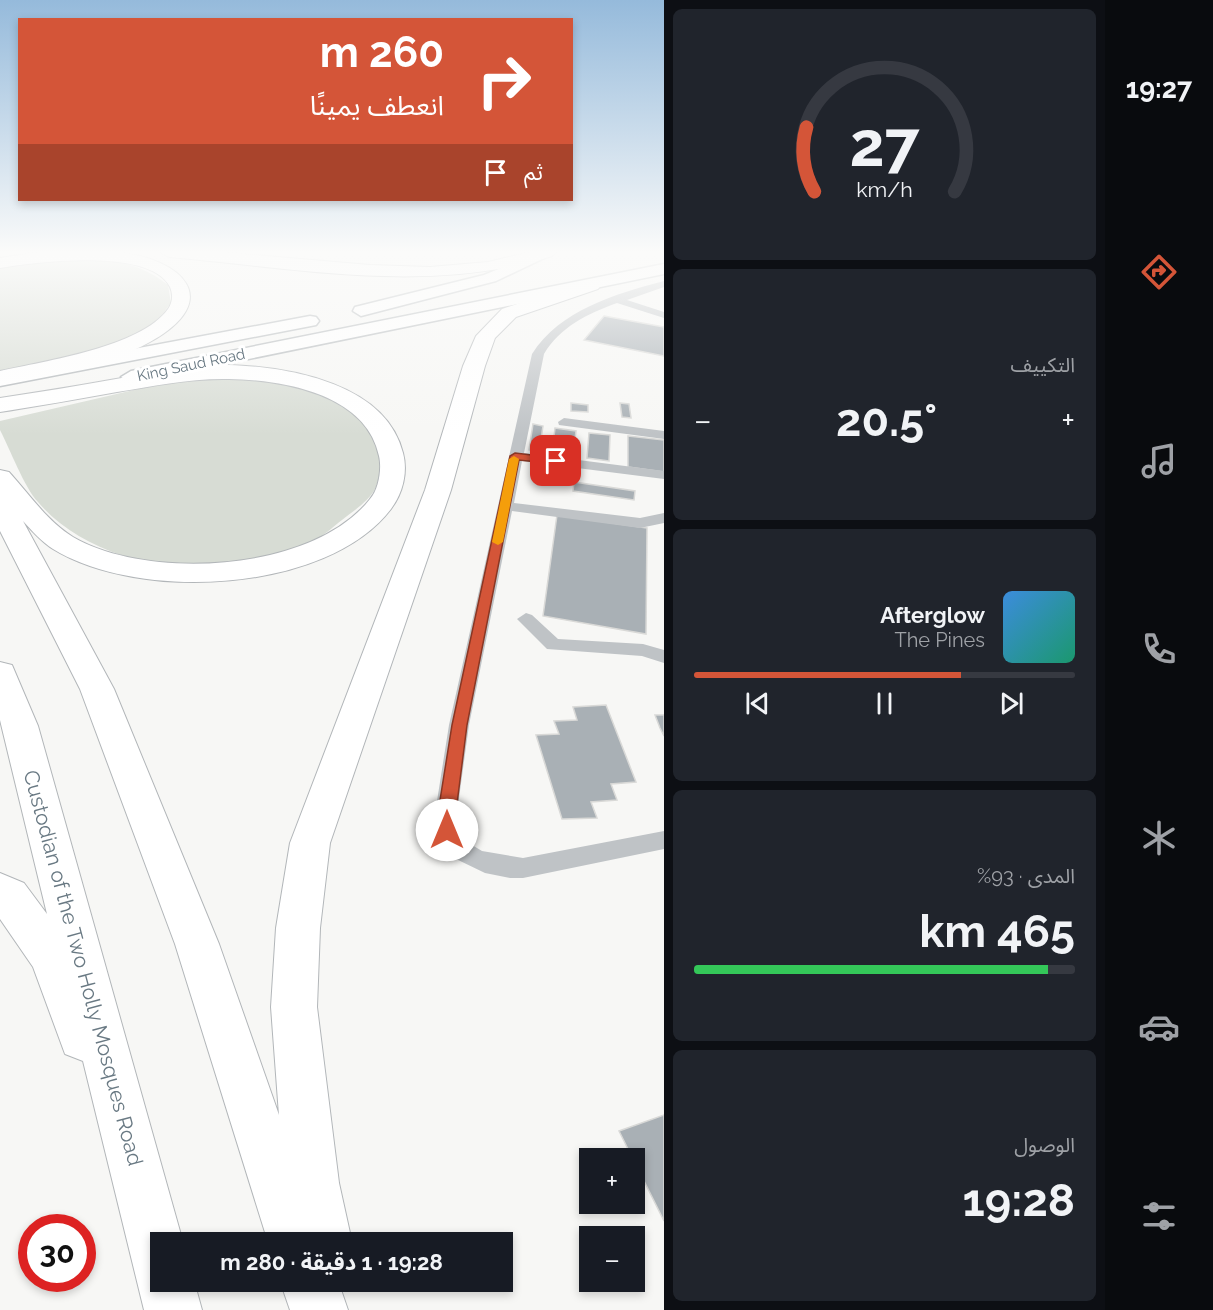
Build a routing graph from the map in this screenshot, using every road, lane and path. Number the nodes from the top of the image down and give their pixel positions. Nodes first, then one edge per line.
1 (175, 313) edge
2 (348, 313) edge
3 (497, 313) edge
4 (509, 313) edge
5 (578, 313) edge
6 (0, 379) edge
7 (0, 405) edge
8 (564, 422) dead end
9 (664, 435) edge
10 (515, 456) junction
11 (664, 475) edge
12 (0, 478) edge
13 (0, 504) edge
14 (505, 506) junction
15 (664, 518) edge
16 (526, 619) dead end
17 (664, 657) edge
18 (0, 675) edge
19 (664, 840) edge
20 (0, 892) edge
21 (141, 1190) junction
22 (152, 1232) edge
23 (293, 1232) edge
24 (322, 1232) edge
25 (168, 1292) edge
26 (312, 1292) edge
27 (334, 1292) edge
28 (173, 1310) edge
29 (318, 1310) edge
30 (338, 1310) edge

1 - 6 highway
2 - 6 main road, King Saud Road
3 - 7 main road, King Saud Road
4 - 24 highway
5 - 10 street
7 - 12 highway
8 - 9 street
10 - 11 street
10 - 14 street
13 - 23 highway
14 - 15 street
14 - 19 street
16 - 17 street
18 - 21 highway, Custodian of the Two Holly Mosques Road
20 - 21 highway
21 - 22 highway, Custodian of the Two Holly Mosques Road
25 - 28 highway
26 - 29 highway
27 - 30 highway

